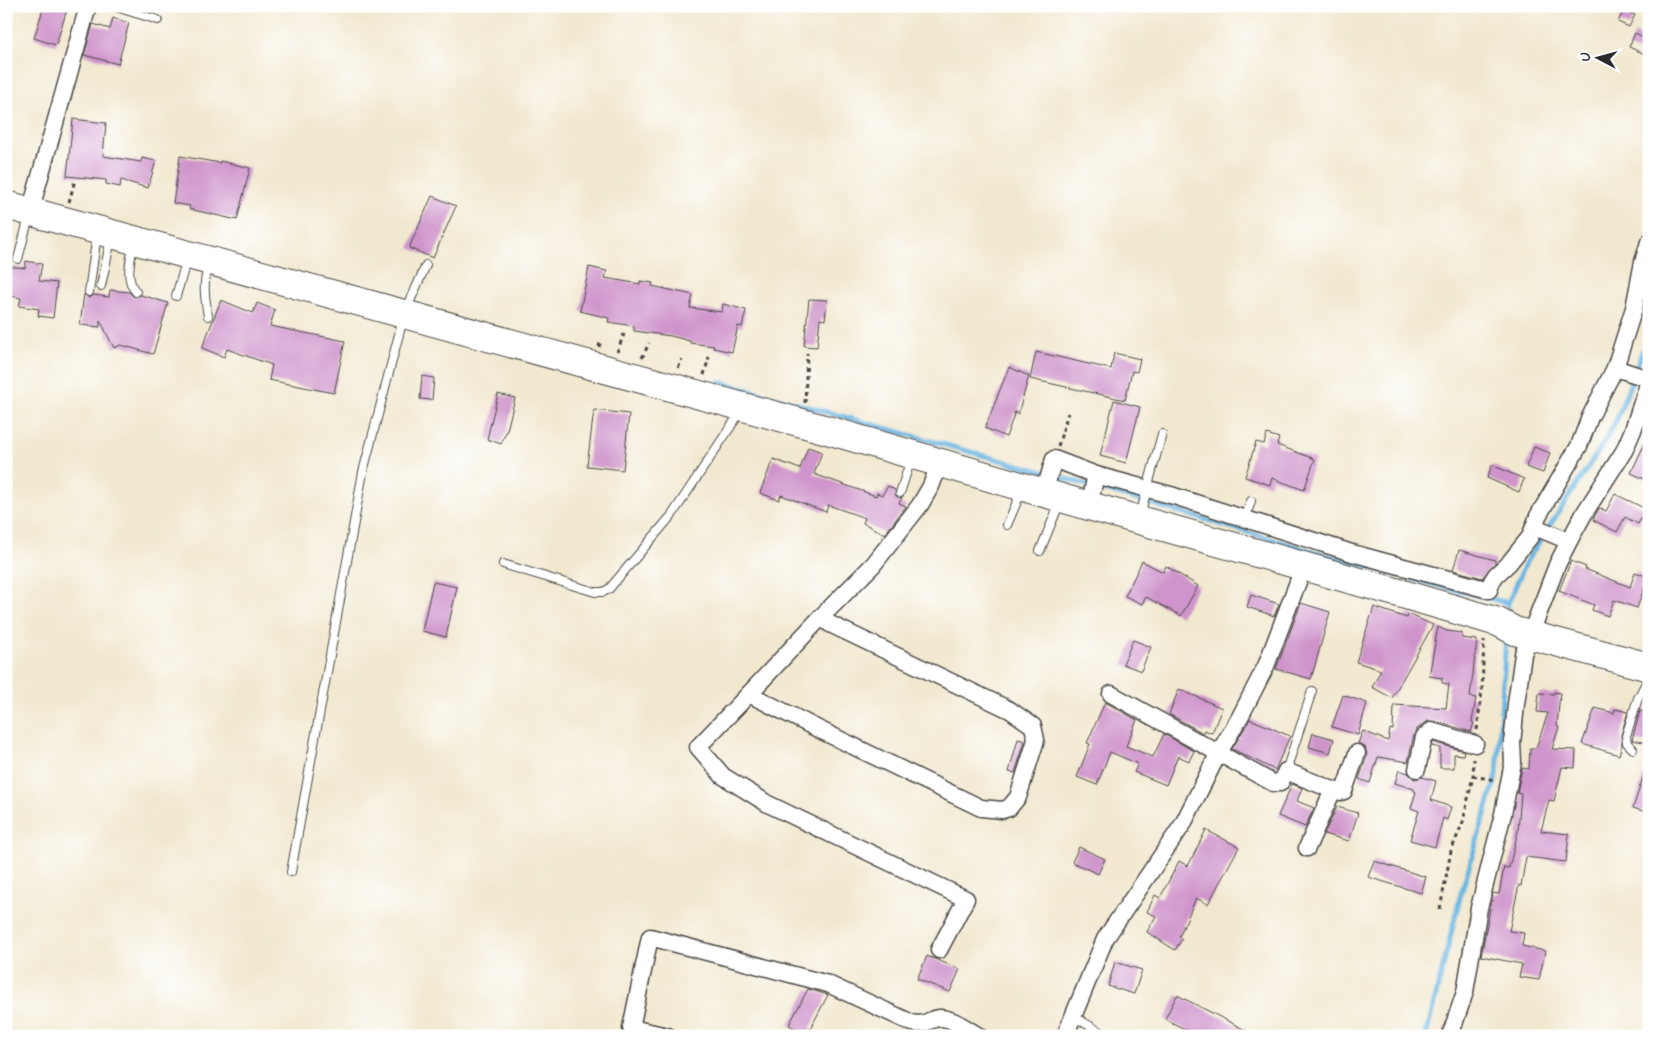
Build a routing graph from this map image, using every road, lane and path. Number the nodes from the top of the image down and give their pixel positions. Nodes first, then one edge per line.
1 (88, 6) edge
2 (113, 6) edge
3 (158, 20) dead end
4 (18, 209) edge
5 (115, 236) junction
6 (1649, 242) edge
7 (18, 259) dead end
8 (199, 259) junction
9 (426, 265) dead end
10 (1644, 285) edge
11 (101, 286) dead end
12 (89, 292) dead end
13 (136, 292) dead end
14 (176, 296) dead end
15 (404, 315) junction
16 (208, 316) dead end
17 (807, 353) dead end
18 (1620, 370) junction
19 (1647, 379) edge
20 (744, 408) junction
21 (1068, 413) dead end
22 (804, 424) junction
23 (1162, 434) dead end
24 (912, 455) junction
25 (940, 463) junction
26 (1047, 480) junction
27 (1093, 489) junction
28 (900, 492) dead end
29 (1251, 501) dead end
30 (1143, 503) junction
31 (1007, 525) dead end
32 (1539, 529) junction
33 (1241, 531) junction
34 (1565, 539) junction
35 (1040, 551) dead end
36 (1346, 563) junction
37 (503, 564) dead end
38 (1304, 566) junction
39 (1497, 613) junction
40 (821, 617) junction
41 (1649, 667) edge
42 (1649, 677) edge
43 (1312, 690) dead end
44 (749, 694) junction
45 (1111, 694) dead end
46 (1475, 744) junction
47 (1633, 749) dead end
48 (1357, 753) dead end
49 (1218, 754) junction
50 (1418, 769) dead end
51 (1286, 771) junction
52 (1473, 776) junction
53 (1508, 782) junction
54 (1332, 790) junction
55 (1307, 848) dead end
56 (291, 872) dead end
57 (1440, 909) dead end
58 (939, 950) dead end
59 (1073, 1016) junction
60 (668, 1036) edge
61 (979, 1036) edge
62 (1065, 1036) edge
63 (1107, 1036) edge
64 (1450, 1036) edge

1 - 4 street
2 - 3 lane
4 - 5 highway
4 - 7 lane
5 - 8 highway
5 - 11 lane
5 - 12 lane
5 - 13 lane
6 - 10 street
8 - 14 lane
8 - 15 highway
8 - 16 lane
9 - 15 lane
10 - 18 street
15 - 20 highway
15 - 56 lane
17 - 22 path
18 - 19 street
18 - 32 street
19 - 34 street
20 - 22 highway
20 - 37 lane
21 - 26 path
22 - 24 highway
23 - 30 lane
24 - 25 highway
24 - 28 lane
25 - 26 highway
25 - 40 street
26 - 27 highway
26 - 27 street
26 - 31 lane
26 - 35 lane
27 - 30 highway
29 - 33 lane
30 - 33 highway
32 - 34 street
32 - 39 street
33 - 36 street
33 - 38 highway
34 - 39 street
36 - 38 highway
36 - 39 highway
38 - 49 street
39 - 41 highway
39 - 46 path
39 - 53 street
40 - 44 street
40 - 44 street
42 - 47 lane
43 - 51 lane
44 - 58 street
45 - 49 street
46 - 50 street
46 - 52 path
48 - 54 street
49 - 51 street
49 - 59 street
51 - 54 street
52 - 53 path
52 - 57 path
53 - 64 street
54 - 55 street
59 - 62 street
59 - 63 lane
60 - 61 street

